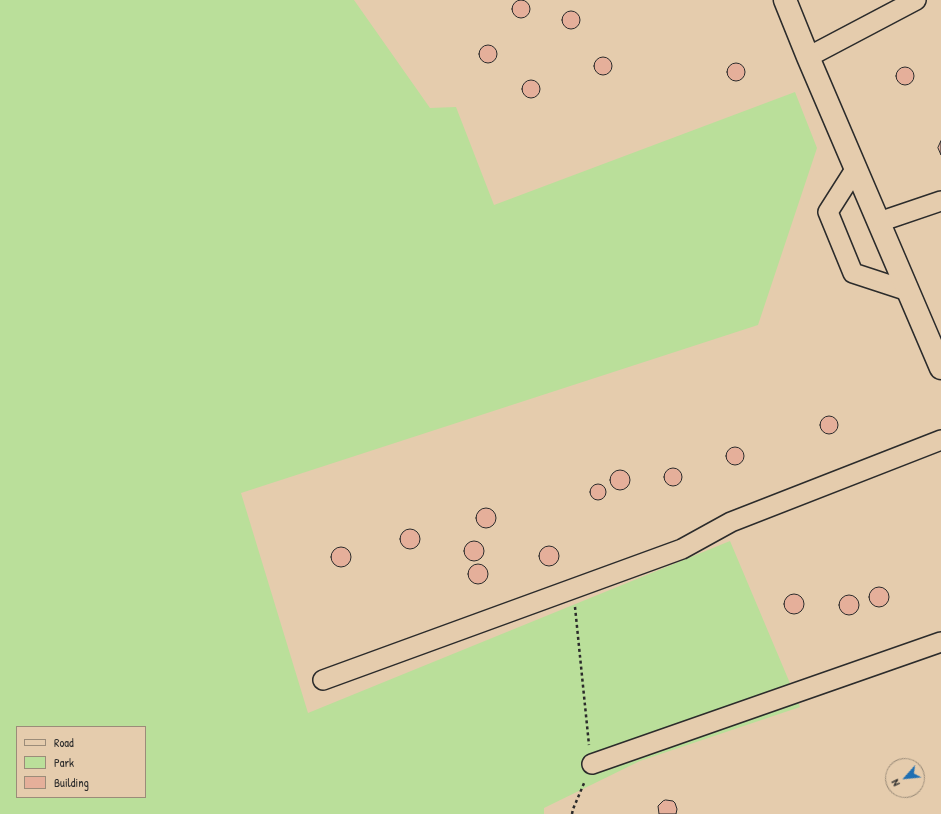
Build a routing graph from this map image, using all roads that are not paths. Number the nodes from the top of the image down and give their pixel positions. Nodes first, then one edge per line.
1 (785, 0) edge
2 (916, 0) edge
3 (808, 56) junction
4 (856, 168) junction
5 (941, 201) edge
6 (879, 222) junction
7 (908, 291) junction
8 (939, 359) edge
9 (941, 440) edge
10 (941, 642) edge
11 (323, 680) dead end
12 (592, 764) road end

1 - 3 main road
2 - 3 street
3 - 4 main road
4 - 6 main road
4 - 7 street
5 - 6 street
6 - 7 main road
7 - 8 main road
9 - 11 street
10 - 12 street

